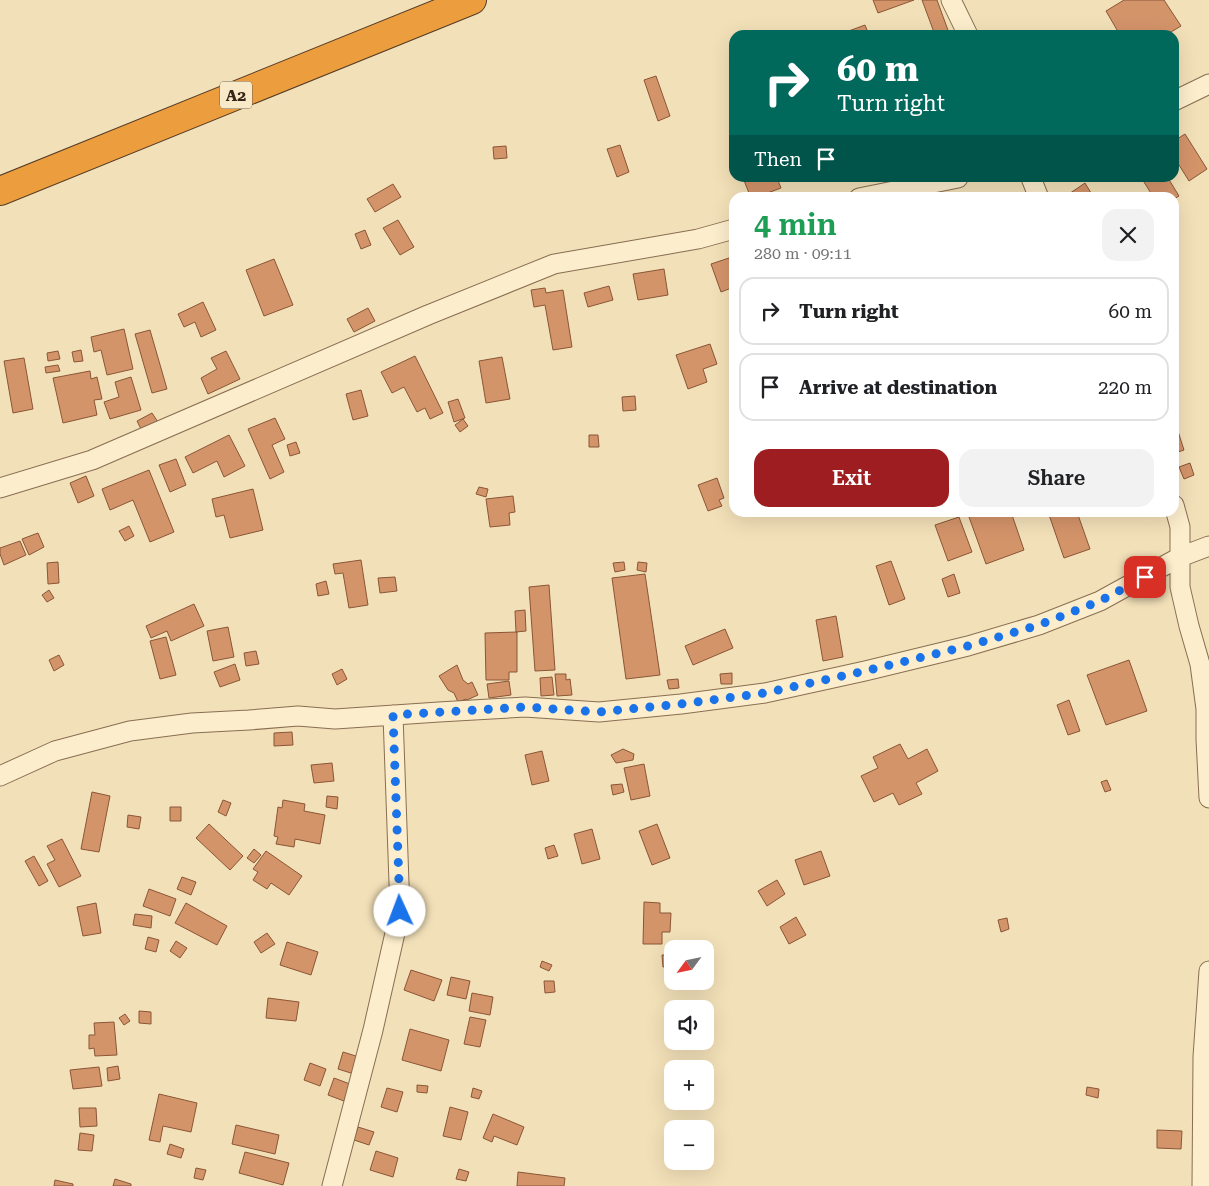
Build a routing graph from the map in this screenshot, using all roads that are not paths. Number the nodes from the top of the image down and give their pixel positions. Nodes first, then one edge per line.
1 (472, 0) edge
2 (951, 0) edge
3 (966, 30) edge
4 (1209, 84) edge
5 (1179, 99) edge
6 (938, 182) edge
7 (0, 191) edge
8 (889, 192) edge
9 (729, 230) edge
10 (0, 488) edge
11 (1177, 517) edge
12 (1209, 546) edge
13 (1180, 557) junction
14 (393, 715) junction
15 (0, 776) edge
16 (1209, 798) edge
17 (1209, 971) edge
18 (332, 1186) edge
19 (1202, 1186) edge

1 - 7 highway, A2
2 - 3 street
4 - 5 street
6 - 8 street
9 - 10 street
11 - 13 street
12 - 13 street
13 - 14 street
13 - 16 street
14 - 15 street
14 - 18 street
17 - 19 street

